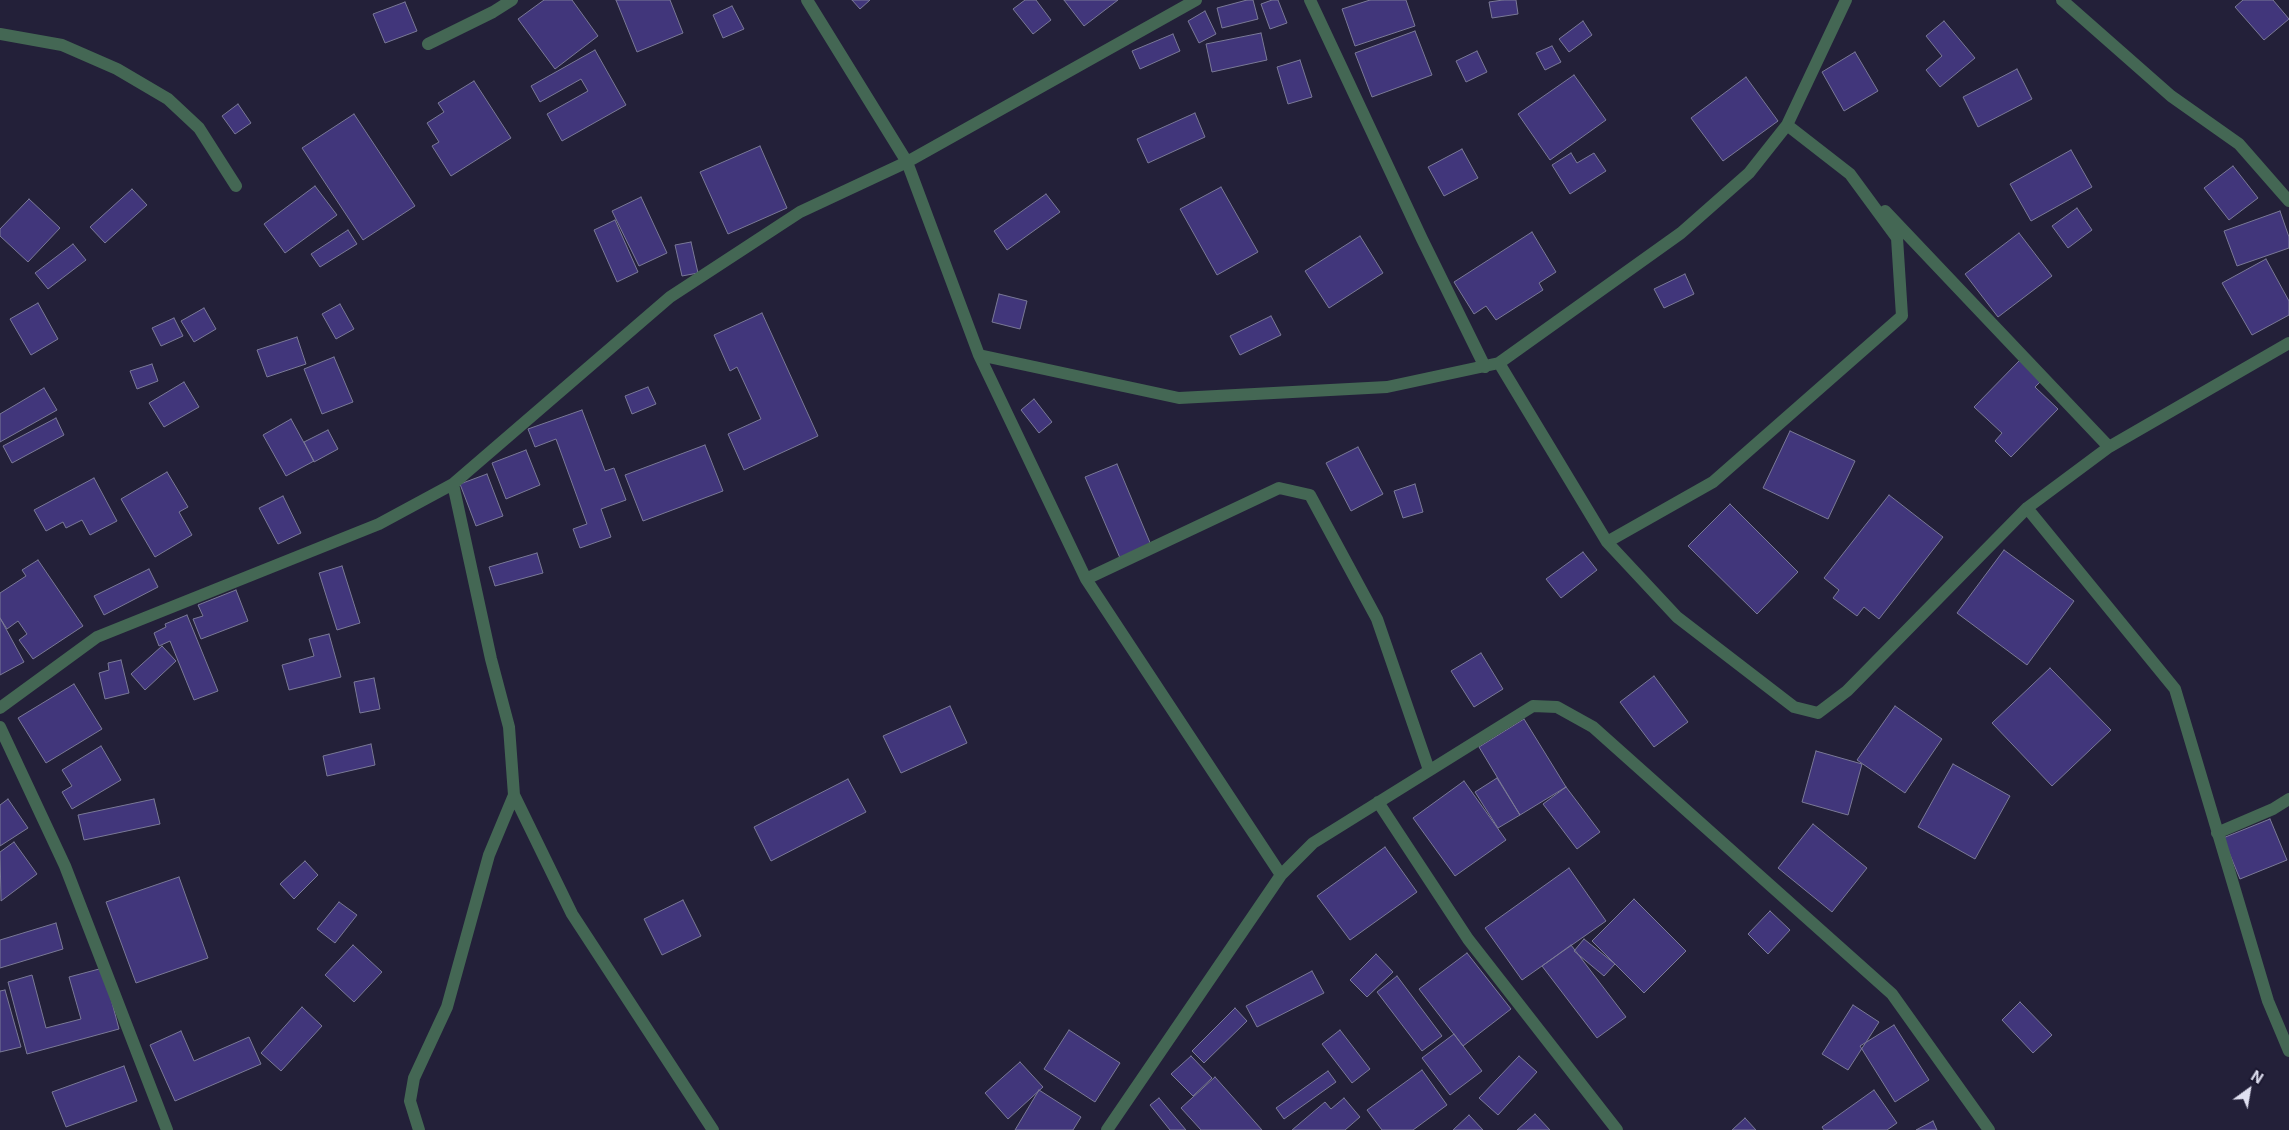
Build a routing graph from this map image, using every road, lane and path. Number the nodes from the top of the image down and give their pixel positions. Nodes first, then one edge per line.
1 (512, 0) edge
2 (807, 0) edge
3 (1196, 0) edge
4 (1310, 0) edge
5 (1846, 0) edge
6 (2062, 0) edge
7 (0, 34) edge
8 (428, 44) dead end
9 (1786, 125) junction
10 (908, 162) junction
11 (1850, 174) junction
12 (236, 186) dead end
13 (2289, 201) edge
14 (2289, 343) edge
15 (979, 354) junction
16 (1500, 363) junction
17 (1485, 367) junction
18 (2109, 447) junction
19 (452, 484) junction
20 (2027, 508) junction
21 (1607, 542) junction
22 (1086, 579) junction
23 (0, 708) edge
24 (0, 727) edge
25 (1429, 770) junction
26 (514, 795) junction
27 (2289, 799) edge
28 (1378, 802) junction
29 (2217, 834) junction
30 (1282, 875) junction
31 (2289, 1051) edge
32 (167, 1130) edge
33 (419, 1130) edge
34 (713, 1130) edge
35 (1107, 1130) edge
36 (1616, 1130) edge
37 (1989, 1130) edge

1 - 8 street
2 - 10 street
3 - 10 street
4 - 17 street
5 - 9 street
6 - 13 street
7 - 12 street
9 - 11 street
9 - 16 street
10 - 15 street
10 - 19 street
11 - 18 street
11 - 21 street
14 - 18 street
15 - 17 street
15 - 22 street
16 - 17 street
16 - 21 street
18 - 20 street
19 - 23 street
19 - 26 street
20 - 21 street
20 - 29 street
22 - 25 street
22 - 30 street
24 - 32 street
25 - 28 street
25 - 37 street
26 - 33 street
26 - 34 street
27 - 29 street
28 - 30 street
28 - 36 street
29 - 31 street
30 - 35 street

